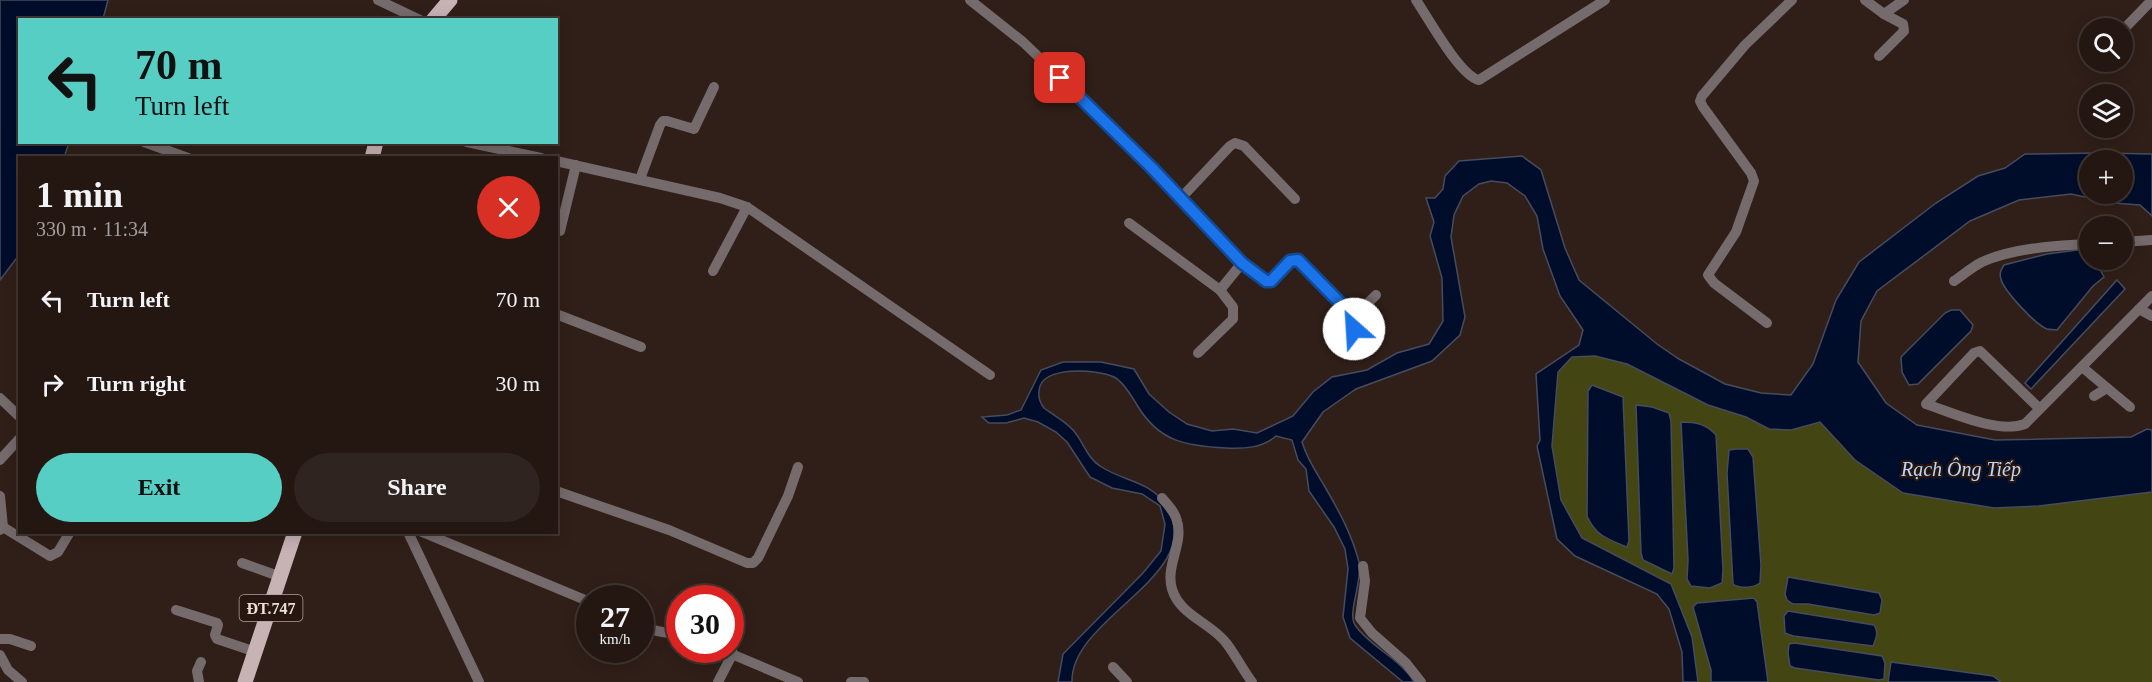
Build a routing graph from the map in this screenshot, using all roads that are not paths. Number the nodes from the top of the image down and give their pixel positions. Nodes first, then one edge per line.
1 (378, 0) edge
2 (450, 0) edge
3 (970, 0) edge
4 (1416, 0) edge
5 (1605, 0) edge
6 (1792, 0) edge
7 (1865, 0) edge
8 (1904, 0) edge
9 (2152, 0) edge
10 (1884, 14) junction
11 (416, 18) edge
12 (435, 18) edge
13 (2133, 20) edge
14 (1879, 57) dead end
15 (714, 87) dead end
16 (150, 144) edge
17 (476, 144) edge
18 (182, 156) edge
19 (532, 156) edge
20 (558, 161) edge
21 (576, 165) junction
22 (640, 178) junction
23 (1180, 198) junction
24 (1295, 199) dead end
25 (747, 207) junction
26 (1129, 223) dead end
27 (560, 231) dead end
28 (2152, 240) edge
29 (2133, 241) edge
30 (2079, 244) edge
31 (1242, 263) junction
32 (713, 271) dead end
33 (1954, 281) dead end
34 (1220, 290) junction
35 (1376, 295) dead end
36 (2152, 296) edge
37 (2139, 309) junction
38 (558, 315) edge
39 (2152, 316) edge
40 (1354, 317) junction
41 (1767, 323) dead end
42 (1368, 346) dead end
43 (641, 347) dead end
44 (1198, 353) dead end
45 (2082, 367) junction
46 (990, 375) dead end
47 (2107, 388) junction
48 (2094, 396) dead end
49 (0, 398) edge
50 (2130, 407) dead end
51 (2040, 409) junction
52 (18, 415) edge
53 (18, 440) edge
54 (0, 460) edge
55 (798, 467) dead end
56 (558, 492) edge
57 (0, 496) edge
58 (1162, 498) dead end
59 (1, 529) edge
60 (69, 534) edge
61 (294, 534) edge
62 (409, 534) edge
63 (427, 534) edge
64 (242, 563) dead end
65 (1363, 566) dead end
66 (281, 578) junction
67 (576, 596) edge
68 (176, 610) dead end
69 (0, 639) edge
70 (31, 646) dead end
71 (256, 652) junction
72 (0, 658) edge
73 (744, 658) edge
74 (201, 662) dead end
75 (724, 663) edge
76 (1113, 667) dead end
77 (22, 682) edge
78 (199, 682) edge
79 (245, 682) edge
80 (479, 682) edge
81 (718, 682) edge
82 (798, 682) edge
83 (851, 682) edge
84 (864, 682) edge
85 (1127, 682) edge
86 (1252, 682) edge
87 (1421, 682) edge

1 - 11 street
2 - 12 main road
3 - 23 street
4 - 5 street
6 - 41 street
7 - 10 street
8 - 10 street
9 - 13 street
10 - 14 street
15 - 22 street
16 - 18 street
17 - 19 street
20 - 21 street
21 - 22 street
21 - 27 street
22 - 25 street
23 - 24 street
23 - 31 street
25 - 32 street
25 - 46 street
26 - 34 street
28 - 29 street
30 - 33 street
31 - 34 street
31 - 40 street
34 - 44 street
35 - 40 street
36 - 37 street
37 - 39 street
37 - 45 street
38 - 43 street
40 - 42 street
45 - 47 street
45 - 51 street
47 - 48 street
47 - 50 street
49 - 52 street
51 - 51 street
53 - 54 street
55 - 56 street
57 - 59 street
58 - 86 street
59 - 60 street
61 - 66 main road, ĐT.747
62 - 80 street
63 - 67 street
64 - 66 street
65 - 87 street
66 - 71 main road, ĐT.747
68 - 71 street
69 - 70 street
71 - 79 main road, ĐT.747
72 - 77 street
73 - 82 street
74 - 78 street
75 - 81 street
76 - 85 street
83 - 84 street

